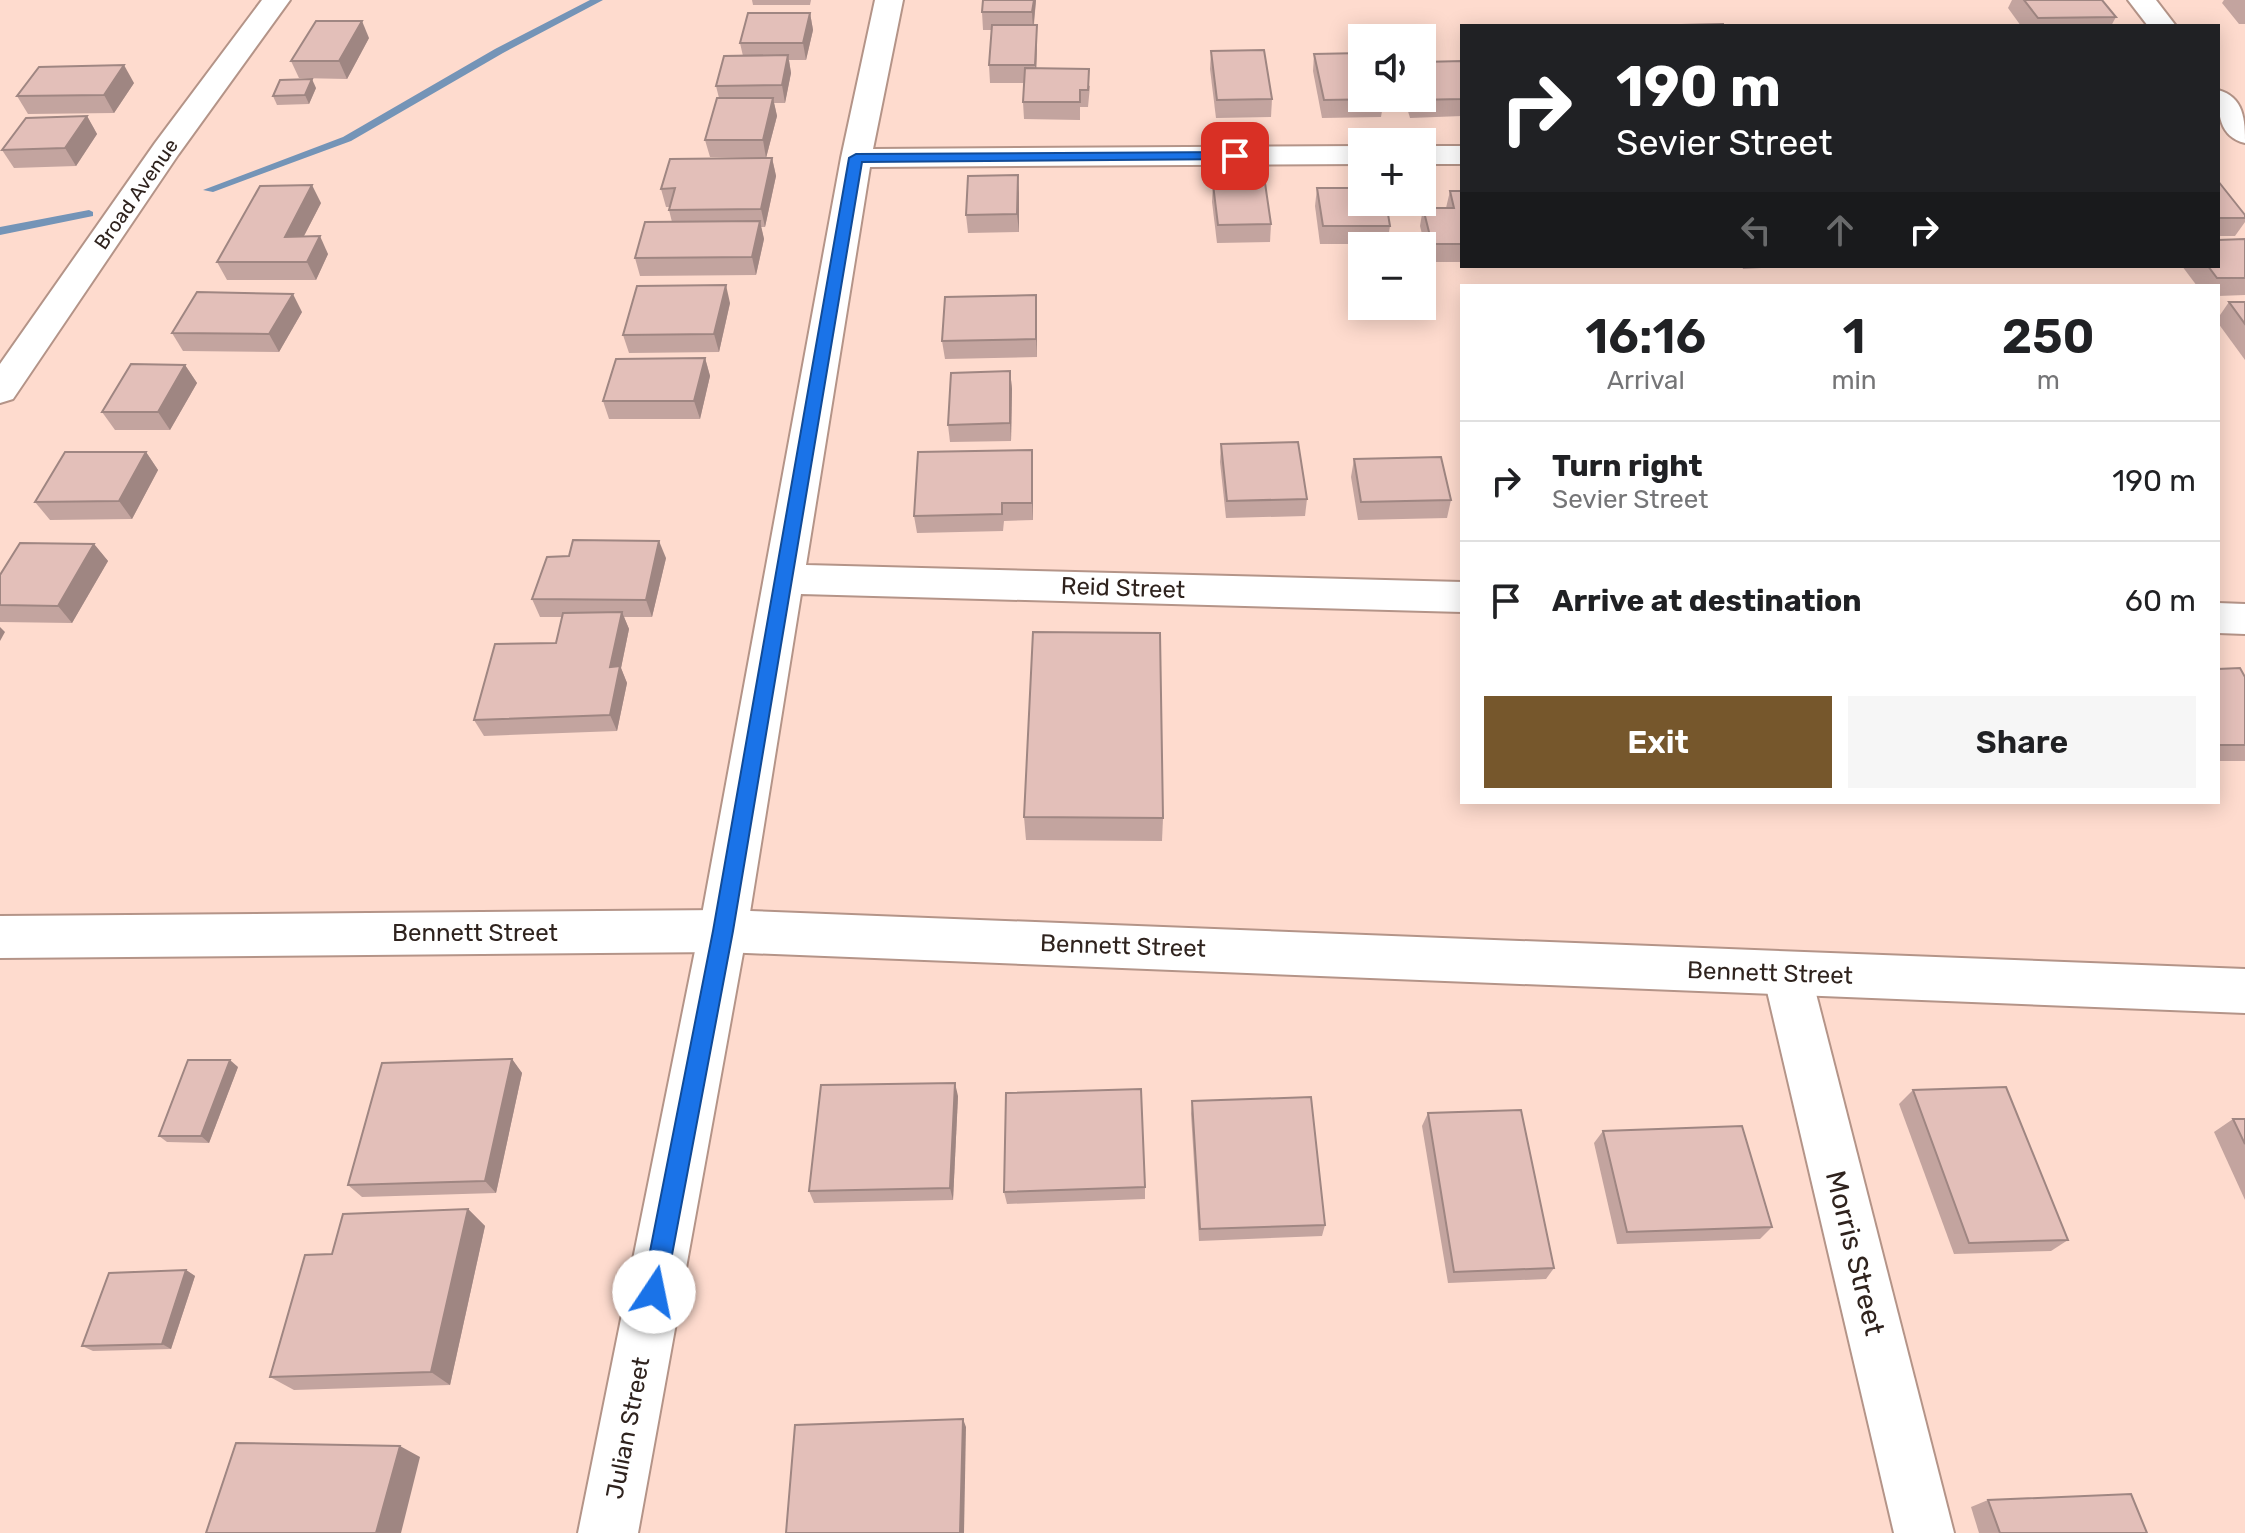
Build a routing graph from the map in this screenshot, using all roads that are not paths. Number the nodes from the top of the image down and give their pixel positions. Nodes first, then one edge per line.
1 (276, 0) edge
2 (889, 0) edge
3 (2142, 0) edge
4 (2160, 24) edge
5 (2220, 102) edge
6 (2245, 134) edge
7 (2220, 151) edge
8 (2245, 151) edge
9 (1348, 155) edge
10 (1436, 155) edge
11 (1460, 155) edge
12 (856, 158) junction
13 (0, 391) edge
14 (784, 579) junction
15 (1460, 597) edge
16 (2220, 618) edge
17 (2245, 619) edge
18 (723, 931) junction
19 (0, 937) edge
20 (1787, 974) junction
21 (2245, 991) edge
22 (608, 1533) edge
23 (1924, 1533) edge

1 - 13 street, Broad Avenue
2 - 12 street, Julian Street
3 - 4 street
5 - 6 street
7 - 8 street
9 - 12 street
10 - 11 street
12 - 14 street, Julian Street
14 - 15 street, Reid Street
14 - 18 street, Julian Street
16 - 17 street
18 - 19 street, Bennett Street
18 - 20 street, Bennett Street
18 - 22 street, Julian Street
20 - 21 street, Bennett Street
20 - 23 street, Morris Street

